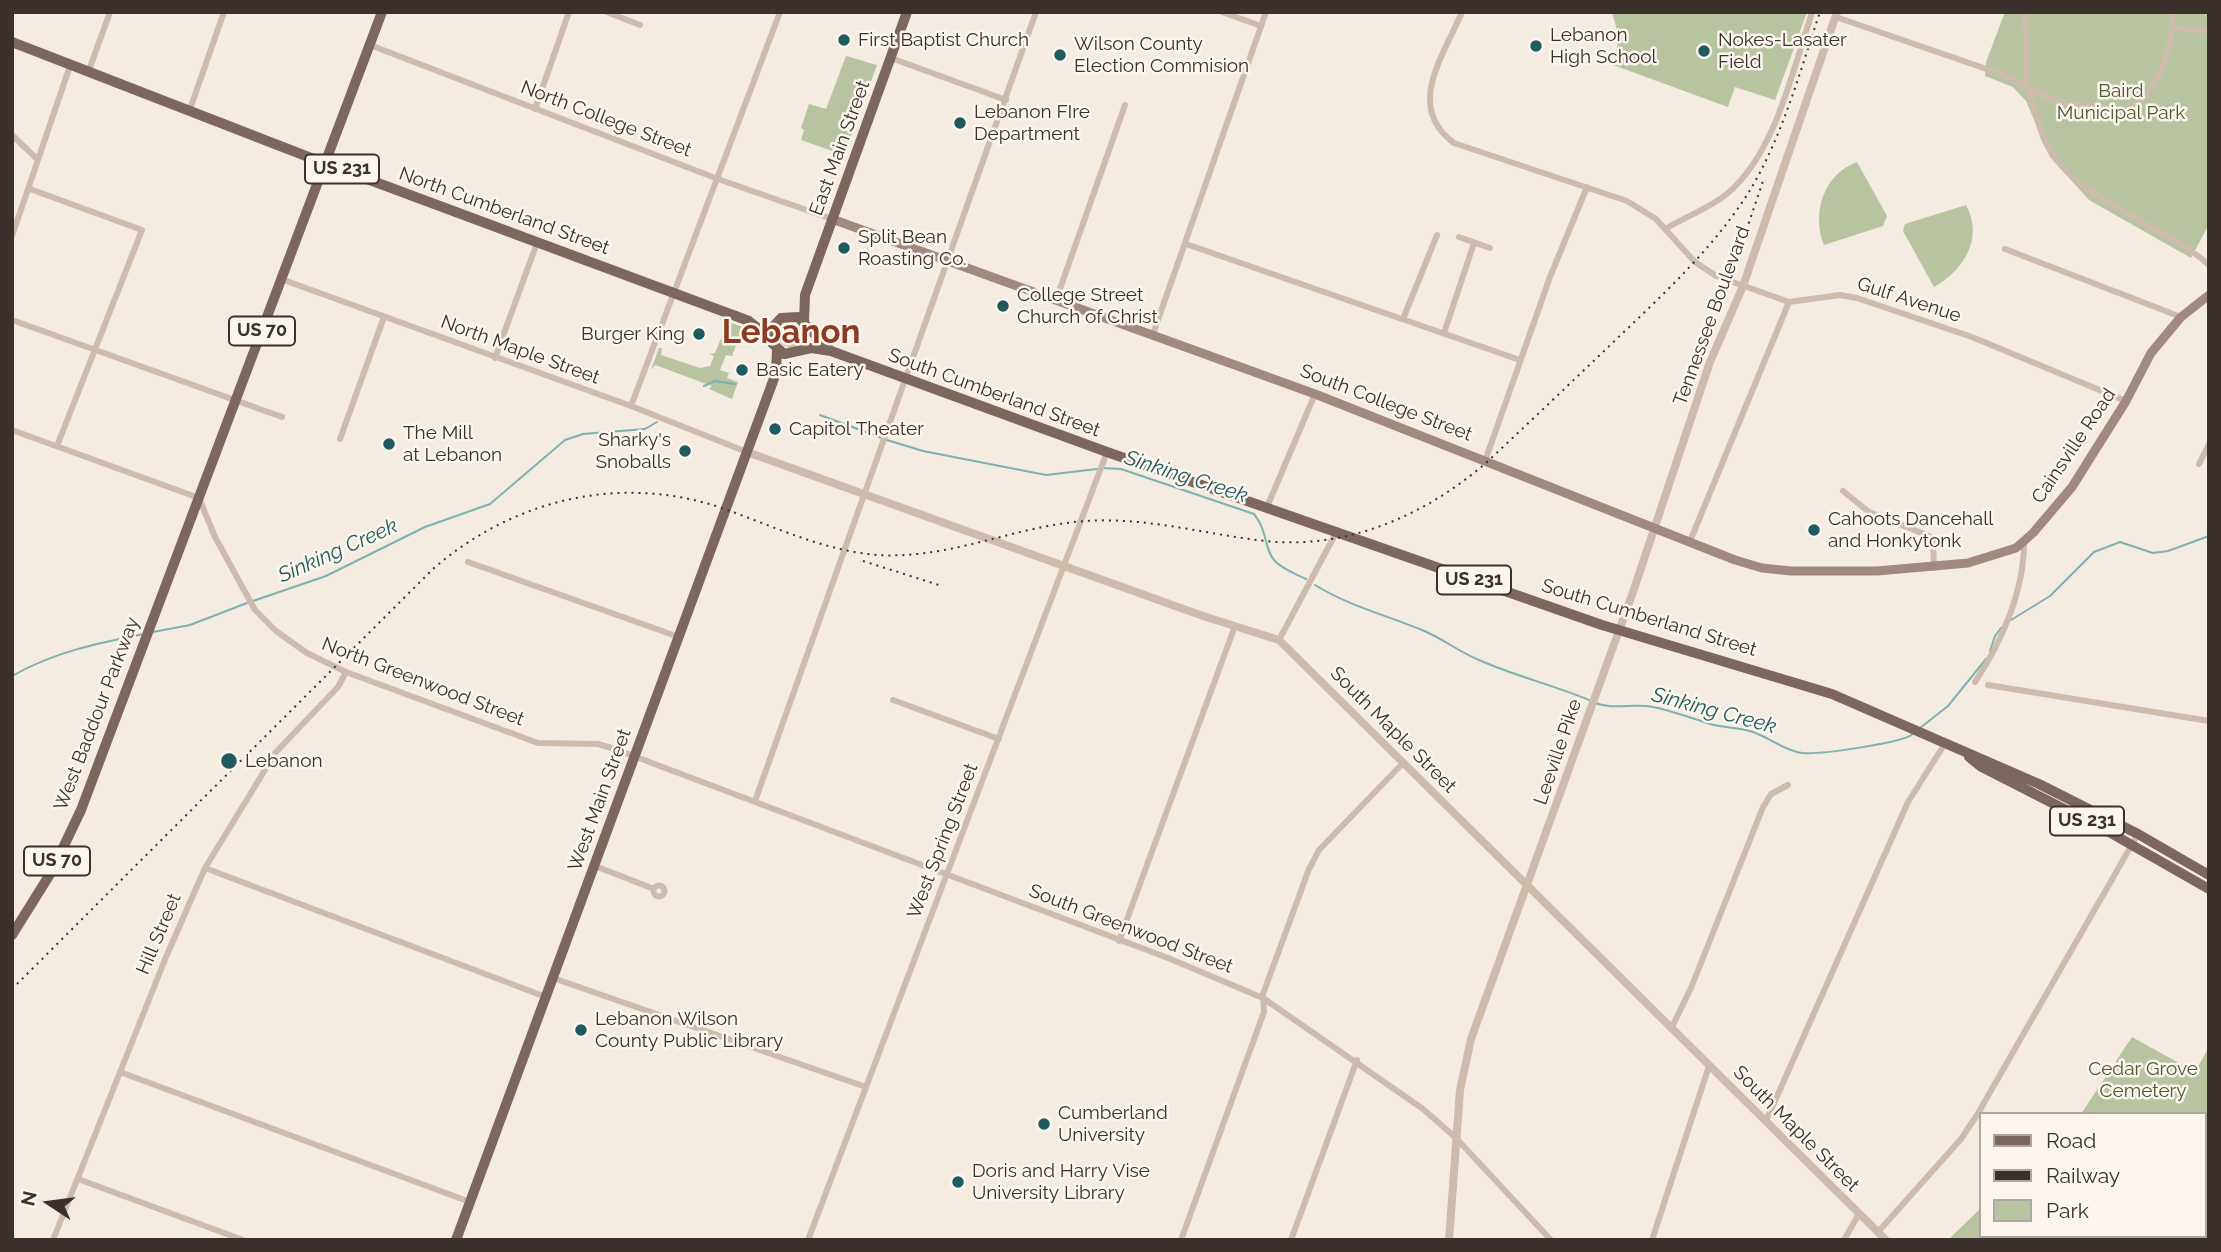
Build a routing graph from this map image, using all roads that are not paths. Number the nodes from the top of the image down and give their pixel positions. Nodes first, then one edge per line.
1 (110, 12) edge
2 (224, 12) edge
3 (382, 12) edge
4 (569, 12) edge
5 (607, 12) edge
6 (780, 12) edge
7 (907, 12) edge
8 (1036, 12) edge
9 (1223, 12) edge
10 (1266, 12) edge
11 (1461, 12) edge
12 (2025, 12) edge
13 (2173, 12) edge
14 (1812, 13) edge
15 (1836, 15) edge
16 (640, 25) dead end
17 (1261, 26) junction
18 (2173, 28) junction
19 (2209, 30) edge
20 (12, 42) edge
21 (370, 45) junction
22 (891, 58) junction
23 (71, 63) junction
24 (89, 70) junction
25 (2027, 87) junction
26 (1006, 100) junction
27 (1125, 105) dead end
28 (535, 109) junction
29 (190, 110) junction
30 (12, 135) edge
31 (37, 159) junction
32 (324, 163) junction
33 (718, 179) junction
34 (1587, 187) junction
35 (30, 189) junction
36 (832, 219) junction
37 (1667, 228) junction
38 (1437, 235) dead end
39 (12, 236) edge
40 (1459, 237) dead end
41 (537, 243) junction
42 (1474, 243) junction
43 (1185, 244) junction
44 (1490, 248) dead end
45 (2005, 249) dead end
46 (948, 261) junction
47 (2209, 265) edge
48 (281, 279) junction
49 (1743, 286) junction
50 (673, 292) junction
51 (805, 295) junction
52 (2209, 295) edge
53 (1056, 300) junction
54 (1789, 302) junction
55 (384, 317) junction
56 (2181, 317) junction
57 (781, 318) junction
58 (1403, 319) junction
59 (12, 320) edge
60 (749, 321) junction
61 (806, 325) junction
62 (1444, 333) junction
63 (1153, 334) junction
64 (771, 339) junction
65 (95, 350) junction
66 (777, 350) junction
67 (831, 351) junction
68 (797, 353) junction
69 (495, 358) junction
70 (1520, 360) junction
71 (776, 373) junction
72 (907, 378) junction
73 (1315, 394) junction
74 (236, 400) junction
75 (2126, 401) junction
76 (631, 406) junction
77 (282, 417) dead end
78 (12, 430) edge
79 (340, 439) dead end
80 (2209, 443) edge
81 (57, 446) junction
82 (747, 452) junction
83 (1107, 452) junction
84 (1485, 461) junction
85 (2199, 464) dead end
86 (1843, 491) dead end
87 (865, 494) junction
88 (199, 498) junction
89 (1267, 507) junction
90 (1655, 527) junction
91 (1337, 531) junction
92 (1690, 541) junction
93 (2024, 543) junction
94 (468, 562) dead end
95 (1064, 565) junction
96 (1934, 568) junction
97 (1236, 626) junction
98 (1618, 630) junction
99 (679, 637) junction
100 (1279, 640) junction
101 (346, 672) junction
102 (1975, 682) dead end
103 (1988, 685) dead end
104 (893, 700) dead end
105 (2209, 721) edge
106 (999, 739) junction
107 (1939, 743) junction
108 (1966, 754) junction
109 (635, 756) junction
110 (1403, 763) junction
111 (1787, 785) dead end
112 (755, 801) junction
113 (2138, 834) junction
114 (2132, 845) junction
115 (595, 866) junction
116 (205, 868) junction
117 (2207, 870) edge
118 (947, 875) junction
119 (1526, 884) junction
120 (2209, 889) edge
121 (654, 890) dead end
122 (12, 935) edge
123 (1119, 941) junction
124 (553, 978) junction
125 (546, 998) junction
126 (1264, 999) junction
127 (1671, 1028) junction
128 (1357, 1060) junction
129 (1709, 1066) junction
130 (120, 1072) junction
131 (866, 1087) junction
132 (1766, 1121) junction
133 (1455, 1138) junction
134 (78, 1178) junction
135 (470, 1202) junction
136 (1859, 1214) junction
137 (1878, 1232) junction
138 (54, 1238) edge
139 (65, 1240) edge
140 (243, 1240) edge
141 (456, 1240) edge
142 (808, 1240) edge
143 (1181, 1240) edge
144 (1291, 1240) edge
145 (1450, 1240) edge
146 (1551, 1240) edge
147 (1652, 1240) edge
148 (1844, 1240) edge
149 (1886, 1240) edge

1 - 24 street
2 - 29 street
3 - 21 main road, US 70
4 - 28 street
5 - 16 street
6 - 33 street
7 - 22 main road, East Main Street
8 - 26 street
9 - 17 street
10 - 17 street
11 - 34 street, Gulf Avenue
12 - 25 street
13 - 18 street
14 - 37 street
15 - 25 street
15 - 49 street, Tennessee Boulevard
17 - 43 street
18 - 19 street
18 - 25 street
20 - 23 main road, North Cumberland Street / US 231
21 - 28 street, North College Street
21 - 32 main road, US 70
22 - 26 street
22 - 36 main road, East Main Street
23 - 24 main road, North Cumberland Street / US 231
23 - 31 street
24 - 29 main road, North Cumberland Street / US 231
25 - 47 street
26 - 46 street
27 - 53 street
28 - 33 street, North College Street
29 - 32 main road, North Cumberland Street / US 231
30 - 31 street
31 - 35 street
32 - 41 main road, North Cumberland Street / US 231
32 - 48 main road, US 70
33 - 36 street, North College Street
33 - 50 street
34 - 37 street, Gulf Avenue
34 - 70 street
35 - 39 street
35 - 65 street
36 - 46 main road, South College Street
36 - 51 main road, East Main Street
37 - 49 street, Gulf Avenue
38 - 58 street
40 - 42 street
41 - 50 main road, North Cumberland Street / US 231
41 - 69 street
42 - 44 street
42 - 62 street
43 - 58 street
43 - 63 street
45 - 56 street
46 - 53 main road, South College Street
46 - 72 street
48 - 55 street, North Maple Street
48 - 74 main road, US 70
49 - 54 street, Gulf Avenue
49 - 90 street, Tennessee Boulevard
50 - 60 main road, North Cumberland Street / US 231
50 - 76 street
51 - 57 main road, East Main Street
51 - 61 main road, East Main Street
52 - 56 main road, Cainsville Road
53 - 63 main road, South College Street
54 - 75 street, Gulf Avenue
54 - 92 street
55 - 69 street, North Maple Street
55 - 79 street
56 - 75 main road, Cainsville Road
57 - 60 main road, North Cumberland Street / US 231
57 - 61 main road, US 231
57 - 64 main road
58 - 62 street
59 - 65 street
60 - 64 main road, North Cumberland Street / US 231
61 - 67 main road
61 - 68 main road
62 - 70 street
63 - 73 main road, South College Street
64 - 66 main road, US 231
65 - 74 street
65 - 81 street
66 - 68 main road, US 231
66 - 71 main road, West Main Street
67 - 68 main road, South Cumberland Street / US 231
67 - 72 main road, South Cumberland Street / US 231
68 - 71 main road, West Main Street
69 - 76 street, North Maple Street
70 - 84 street
71 - 82 main road, West Main Street
72 - 83 main road, South Cumberland Street / US 231
72 - 87 street
73 - 84 main road, South College Street
73 - 89 street
74 - 77 street
74 - 88 main road, US 70
75 - 93 main road, Cainsville Road
76 - 82 street, North Maple Street
78 - 81 street
80 - 85 street
81 - 88 street
82 - 87 street, South Maple Street
82 - 99 main road, West Main Street
83 - 89 main road, South Cumberland Street / US 231
83 - 95 street, West Spring Street
84 - 90 main road, South College Street
86 - 96 street
87 - 95 street, South Maple Street
87 - 112 street
88 - 101 street, North Greenwood Street
88 - 122 main road, West Baddour Parkway / US 70
89 - 91 main road, South Cumberland Street / US 231
90 - 92 main road, South College Street
90 - 98 street, Tennessee Boulevard
91 - 98 main road, South Cumberland Street / US 231
91 - 100 street
92 - 96 main road, South College Street
93 - 96 main road, Cainsville Road
93 - 102 street
94 - 99 street
95 - 97 street, South Maple Street
95 - 106 street, West Spring Street
97 - 100 street, South Maple Street
97 - 123 street
98 - 107 main road, South Cumberland Street / US 231
98 - 119 street, Leeville Pike
99 - 109 main road, West Main Street
100 - 110 street, South Maple Street
101 - 109 street, North Greenwood Street
101 - 116 street, Hill Street
103 - 105 street
104 - 106 street
106 - 118 street, West Spring Street
107 - 108 main road, South Cumberland Street / US 231
107 - 132 street
108 - 113 main road, South Cumberland Street / US 231
108 - 114 main road, South Cumberland Street / US 231
109 - 112 street, South Greenwood Street
109 - 115 main road, West Main Street
110 - 119 street, South Maple Street
110 - 126 street
111 - 127 street
112 - 118 street, South Greenwood Street
113 - 114 street
113 - 117 main road, South Cumberland Street / US 231
114 - 120 main road, South Cumberland Street / US 231
114 - 137 street
115 - 121 street
115 - 124 main road, West Main Street
116 - 125 street
116 - 130 street, Hill Street
118 - 123 street, South Greenwood Street
118 - 131 street, West Spring Street
119 - 127 street, South Maple Street
119 - 133 street, Leeville Pike
123 - 126 street, South Greenwood Street
124 - 125 main road, West Main Street
124 - 131 street
125 - 135 main road, West Main Street
126 - 128 street, South Greenwood Street
126 - 143 street
127 - 129 street, South Maple Street
128 - 133 street, South Greenwood Street
128 - 144 street
129 - 132 street, South Maple Street
129 - 147 street
130 - 134 street, Hill Street
130 - 135 street
131 - 142 street, West Spring Street
132 - 136 street, South Maple Street
133 - 145 street, Leeville Pike
133 - 146 street, South Greenwood Street
134 - 138 street, Hill Street
134 - 140 street
135 - 141 main road, West Main Street
136 - 137 street, South Maple Street
136 - 148 street
137 - 149 street, South Maple Street
138 - 139 street

